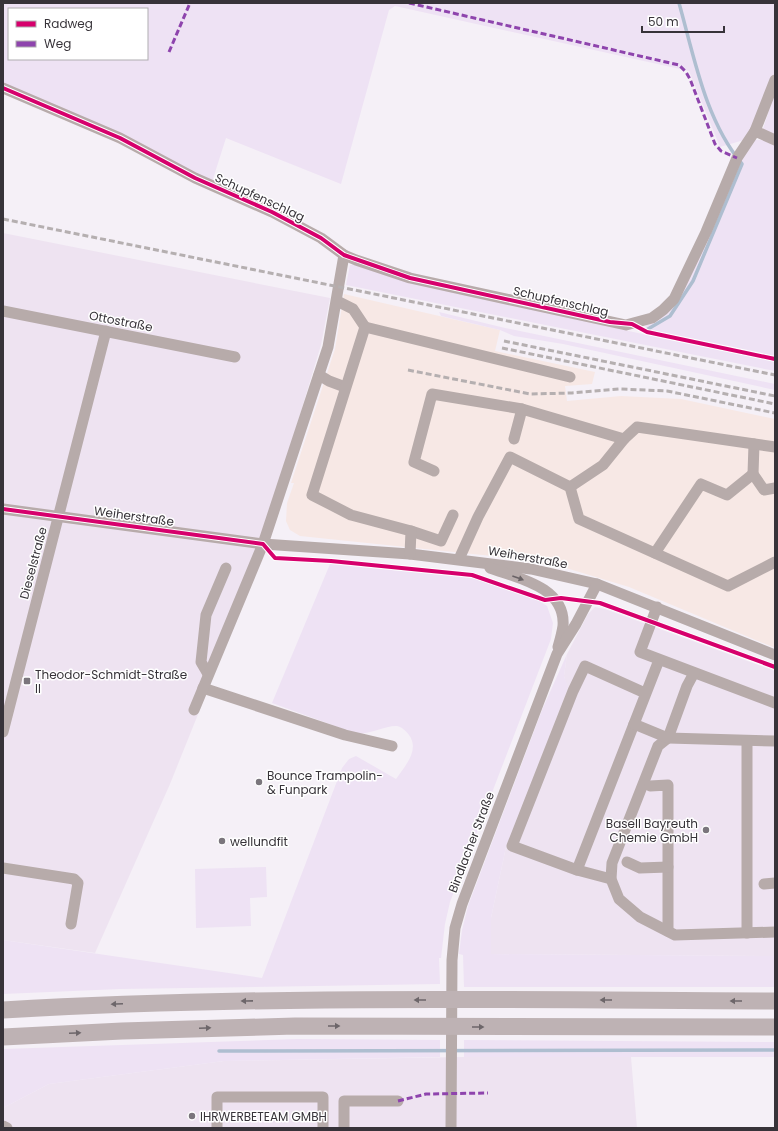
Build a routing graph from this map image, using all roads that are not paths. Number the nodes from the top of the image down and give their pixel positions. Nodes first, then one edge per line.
1 (775, 80) edge
2 (3, 88) edge
3 (755, 131) junction
4 (775, 140) edge
5 (344, 255) junction
6 (337, 301) junction
7 (3, 311) edge
8 (365, 327) junction
9 (106, 331) junction
10 (235, 357) dead end
11 (319, 375) junction
12 (570, 377) dead end
13 (345, 387) junction
14 (522, 409) junction
15 (514, 439) dead end
16 (624, 439) junction
17 (754, 444) junction
18 (775, 447) edge
19 (434, 471) dead end
20 (753, 474) junction
21 (570, 487) junction
22 (775, 488) edge
23 (3, 508) edge
24 (453, 515) dead end
25 (59, 516) junction
26 (411, 531) junction
27 (263, 544) junction
28 (655, 553) junction
29 (410, 554) junction
30 (463, 560) junction
31 (775, 562) edge
32 (226, 568) dead end
33 (597, 584) junction
34 (657, 607) junction
35 (557, 654) junction
36 (775, 655) edge
37 (659, 660) junction
38 (694, 673) junction
39 (208, 674) junction
40 (203, 688) junction
41 (645, 693) junction
42 (775, 703) edge
43 (194, 710) dead end
44 (634, 724) junction
45 (3, 732) edge
46 (668, 738) junction
47 (747, 741) junction
48 (775, 741) edge
49 (392, 746) dead end
50 (650, 786) dead end
51 (627, 862) dead end
52 (668, 867) junction
53 (3, 868) edge
54 (577, 870) junction
55 (611, 879) junction
56 (71, 924) dead end
57 (668, 931) junction
58 (775, 932) edge
59 (747, 933) junction
60 (775, 1001) edge
61 (3, 1010) edge
62 (775, 1028) edge
63 (3, 1037) edge
64 (398, 1101) dead end
65 (3, 1126) edge
66 (7, 1128) edge
67 (217, 1128) edge
68 (323, 1128) edge
69 (344, 1128) edge
70 (451, 1128) edge

1 - 3 street, Schupfenschlag
2 - 5 street, Schupfenschlag
3 - 4 street
3 - 5 street, Schupfenschlag
5 - 6 street
6 - 8 street
6 - 11 street
7 - 9 street, Ottostraße
8 - 12 street
8 - 13 street
9 - 10 street, Ottostraße
9 - 25 street, Dieselstraße
11 - 13 street
11 - 27 street
13 - 26 street
14 - 15 street
14 - 16 street
14 - 19 street
16 - 17 street
16 - 21 street
17 - 18 street
17 - 20 street
20 - 22 street
20 - 28 street
21 - 28 street
21 - 30 street
23 - 25 street, Weiherstraße
24 - 26 street
25 - 27 street, Weiherstraße
25 - 45 street, Dieselstraße
26 - 29 street
27 - 29 street, Weiherstraße
27 - 39 street
28 - 31 street
29 - 30 street, Weiherstraße
30 - 33 street, Weiherstraße
30 -> 35 street
32 - 39 street
33 - 34 street, Weiherstraße
33 - 35 street, Bindlacher Straße
34 - 36 street, Weiherstraße
34 - 37 street
35 - 70 street, Bindlacher Straße
37 - 38 street
37 - 41 street
38 - 42 street
38 - 46 street
39 - 40 street
40 - 43 street
40 - 49 street
41 - 44 street
41 - 54 street
44 - 46 street
44 - 54 street
46 - 47 street
46 - 55 street
47 - 48 street
47 - 59 street
50 - 52 street
51 - 52 street
52 - 57 street
53 - 56 street
54 - 55 street
55 - 57 street
57 - 59 street
58 - 59 street
60 -> 61 highway
63 -> 62 highway
64 - 69 street
65 - 66 street
67 - 68 street

